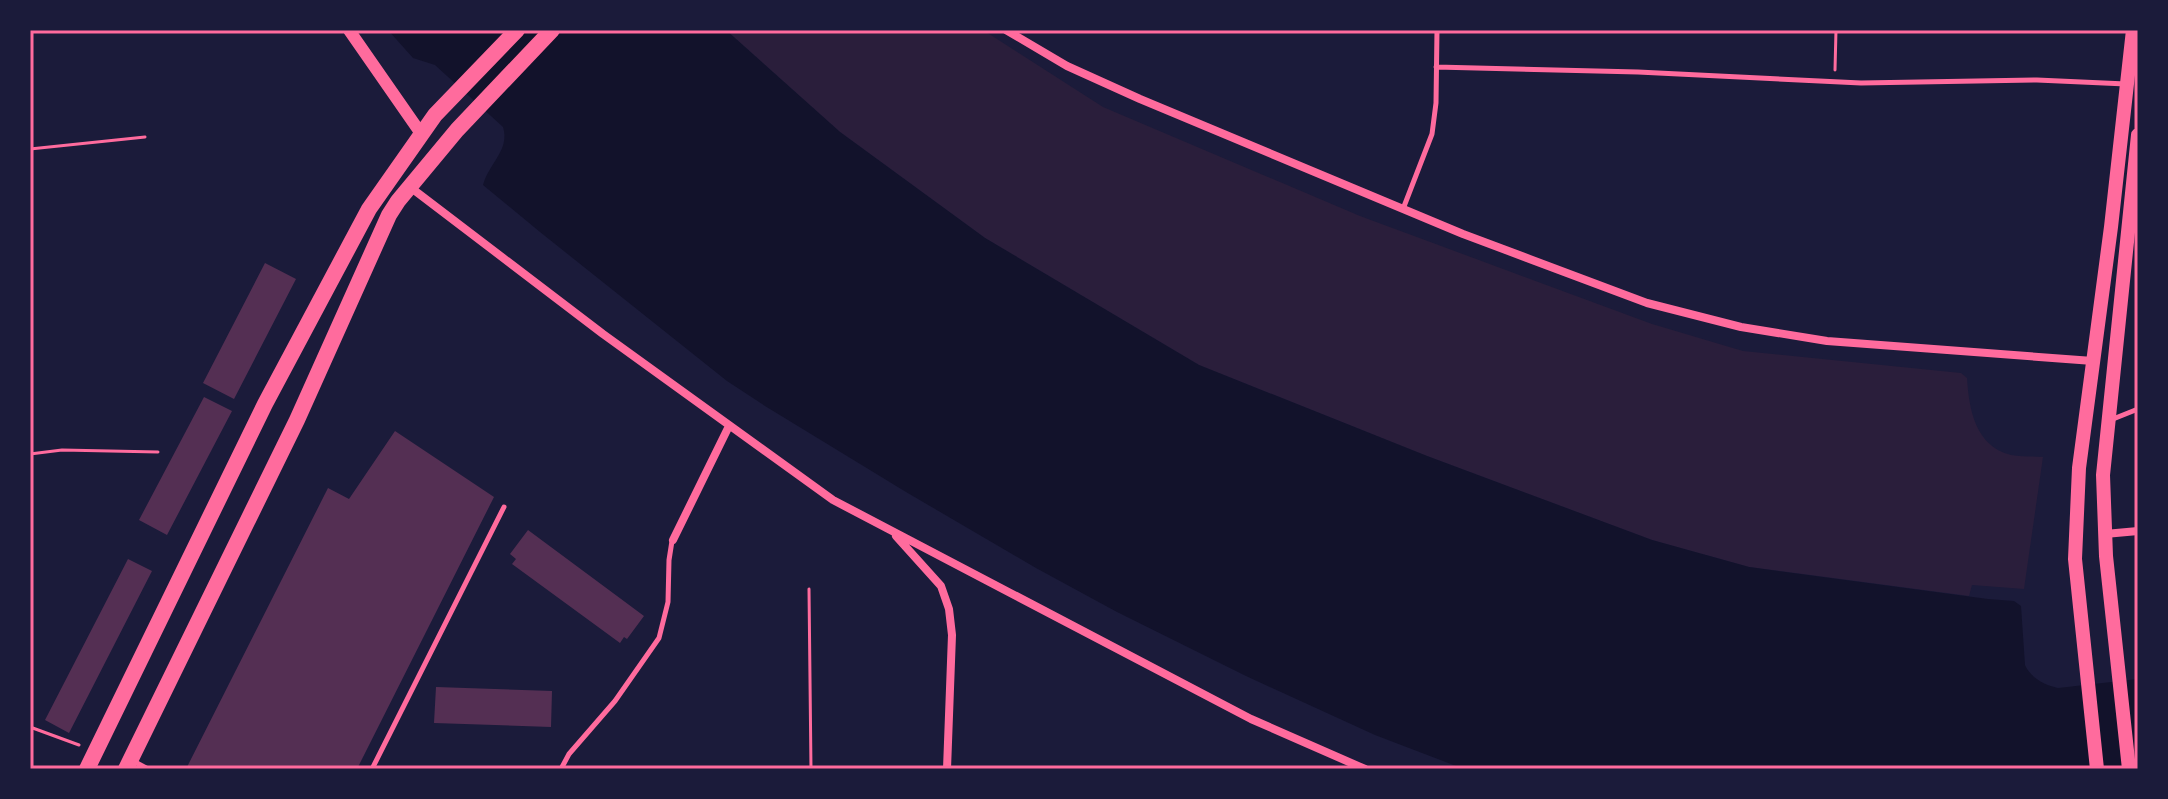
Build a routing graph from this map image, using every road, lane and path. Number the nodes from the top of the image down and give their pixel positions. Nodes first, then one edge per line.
1 (349, 30) edge
2 (517, 30) edge
3 (552, 30) edge
4 (1006, 30) edge
5 (1437, 30) edge
6 (1836, 30) edge
7 (2133, 30) edge
8 (1436, 67) junction
9 (1834, 82) junction
10 (2127, 84) junction
11 (422, 135) junction
12 (2138, 135) edge
13 (145, 137) dead end
14 (30, 149) edge
15 (410, 187) junction
16 (1403, 209) junction
17 (2093, 361) junction
18 (2138, 409) edge
19 (2108, 421) junction
20 (729, 426) junction
21 (158, 452) dead end
22 (30, 454) edge
23 (504, 507) dead end
24 (890, 530) junction
25 (2138, 531) edge
26 (2105, 534) junction
27 (673, 540) joint
28 (809, 589) dead end
29 (30, 727) edge
30 (95, 751) junction
31 (128, 764) edge
32 (87, 769) edge
33 (148, 769) edge
34 (372, 769) edge
35 (561, 769) edge
36 (811, 769) edge
37 (947, 769) edge
38 (1365, 769) edge
39 (2097, 769) edge
40 (2129, 769) edge

1 - 11 street
2 - 11 main road
3 - 15 main road
4 - 16 street
5 - 8 lane
6 - 9 path
7 - 10 main road
8 - 9 lane
8 - 16 lane
9 - 10 lane
10 - 17 main road
11 - 30 main road
12 - 19 main road
13 - 14 path
15 - 20 street
15 - 31 main road
16 - 17 street
17 - 39 main road
18 - 19 lane
19 - 26 main road
20 - 24 street
20 - 27 street
21 - 22 path
23 - 34 lane
24 - 37 street
24 - 38 street
25 - 26 street
26 - 40 main road
27 - 35 lane
28 - 36 path
29 - 30 path
30 - 32 main road
31 - 33 lane

